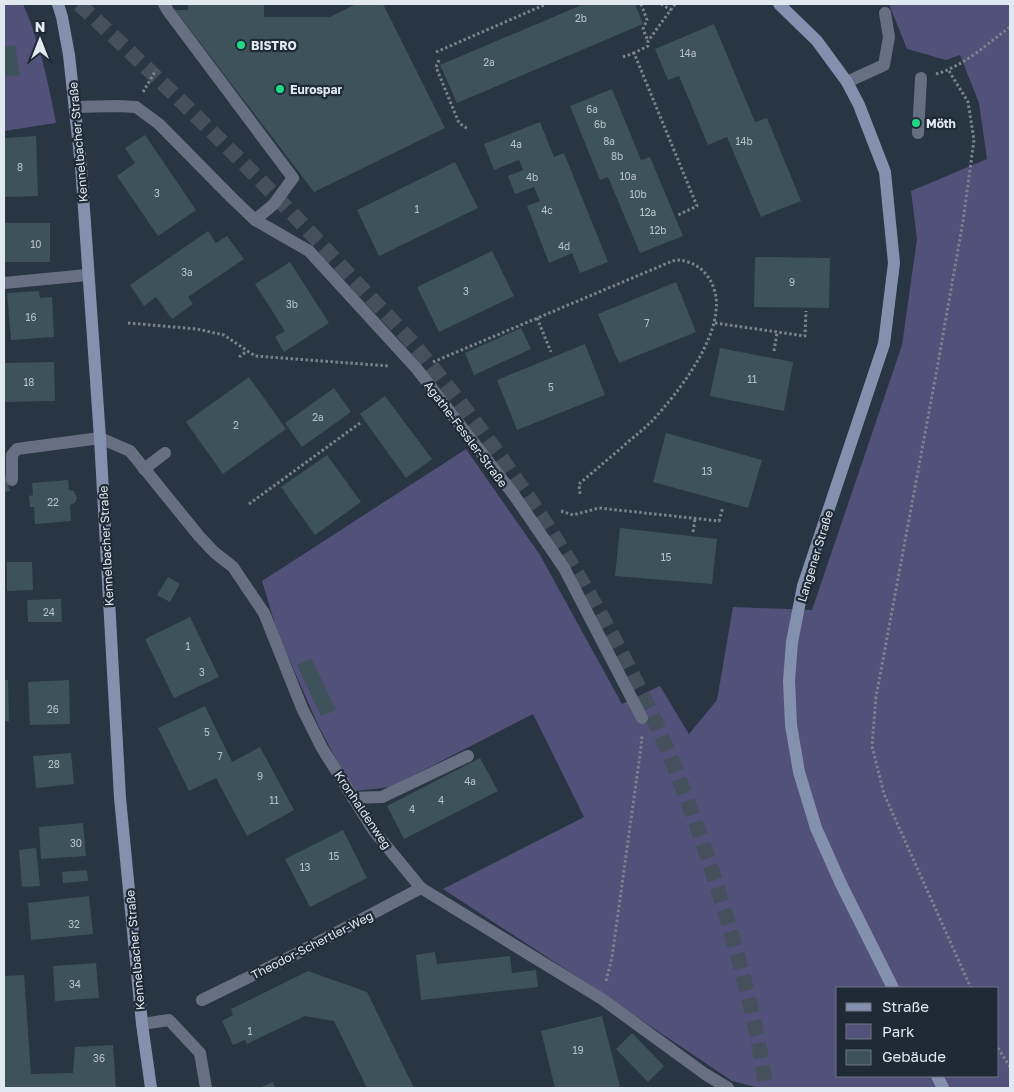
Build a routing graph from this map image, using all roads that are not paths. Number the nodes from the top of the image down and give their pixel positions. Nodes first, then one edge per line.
1 (58, 4) edge
2 (164, 4) edge
3 (779, 4) edge
4 (885, 13) dead end
5 (921, 78) dead end
6 (848, 82) junction
7 (76, 107) junction
8 (918, 133) dead end
9 (256, 220) junction
10 (87, 275) junction
11 (4, 283) edge
12 (100, 438) junction
13 (166, 453) dead end
14 (144, 468) junction
15 (12, 480) dead end
16 (642, 718) road end
17 (468, 756) dead end
18 (353, 798) junction
19 (421, 888) junction
20 (892, 987) edge
21 (202, 1000) dead end
22 (142, 1024) junction
23 (151, 1088) edge
24 (206, 1088) edge
25 (728, 1088) edge

1 - 7 main road, Kennelbacher Straße
2 - 9 street
3 - 6 main road, Langener Straße
4 - 6 street
5 - 8 street
6 - 20 main road, Langener Straße
7 - 9 street, Agathe-Fessler-Straße
7 - 10 main road, Kennelbacher Straße
9 - 16 street, Agathe-Fessler-Straße
10 - 11 street
10 - 12 main road, Kennelbacher Straße
12 - 14 street, Kronhaldenweg
12 - 15 street
12 - 22 main road, Kennelbacher Straße
13 - 14 street
14 - 18 street, Kronhaldenweg
17 - 18 street
18 - 19 street, Kronhaldenweg
19 - 21 street, Theodor-Schertler-Weg
19 - 25 street, Kronhaldenweg
22 - 23 main road, Kennelbacher Straße
22 - 24 street

